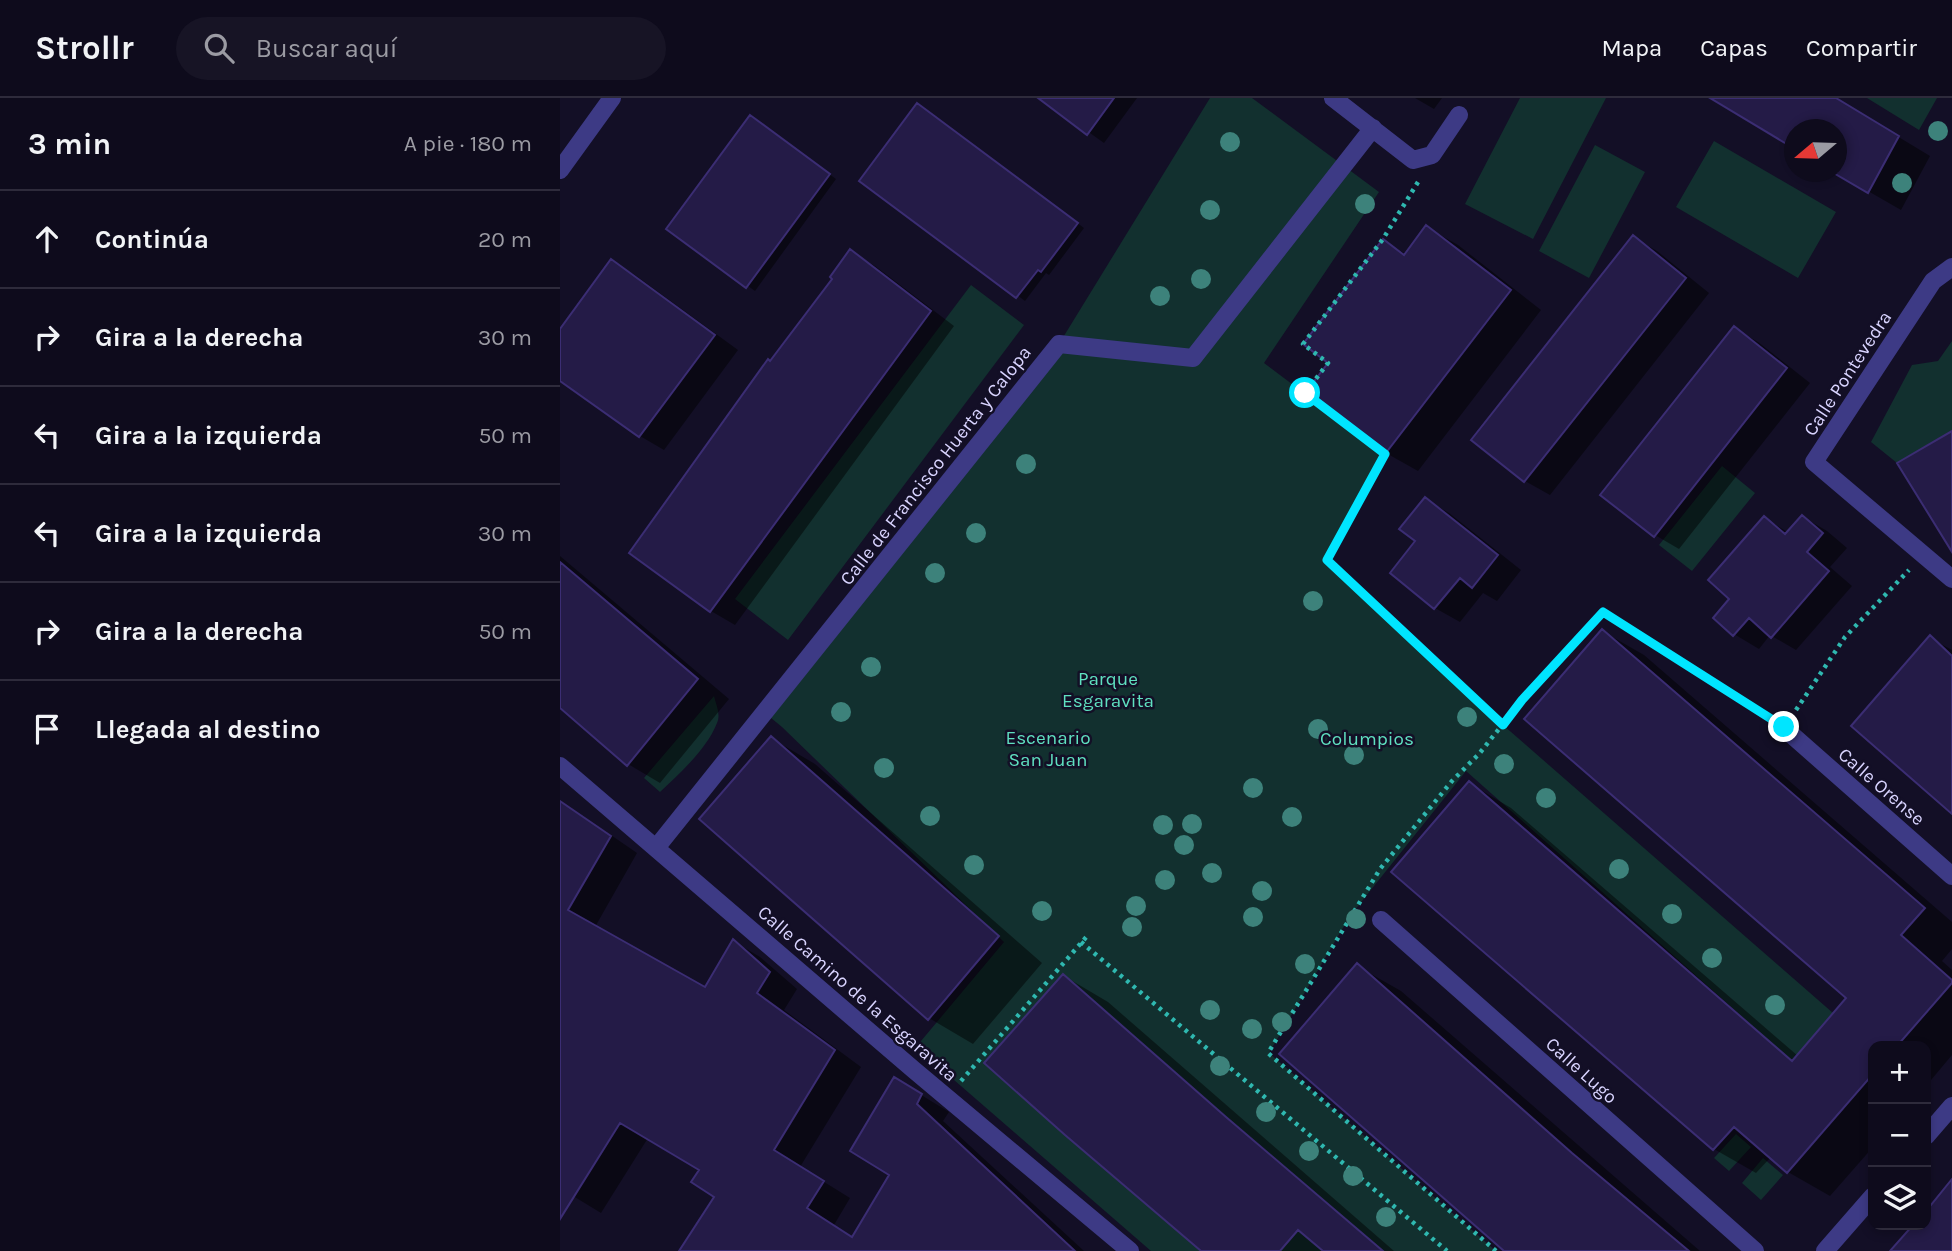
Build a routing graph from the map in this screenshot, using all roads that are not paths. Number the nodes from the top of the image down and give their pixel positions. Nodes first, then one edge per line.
1 (612, 98) edge
2 (1333, 98) edge
3 (1459, 115) dead end
4 (1373, 128) junction
5 (560, 137) edge
6 (576, 148) junction
7 (560, 170) edge
8 (1952, 267) edge
9 (1952, 579) edge
10 (1784, 727) road end
11 (560, 766) edge
12 (656, 848) junction
13 (1952, 876) edge
14 (1381, 920) dead end
15 (1952, 1106) edge
16 (1931, 1130) edge
17 (1868, 1202) edge
18 (1130, 1251) edge
19 (1755, 1251) edge
20 (1825, 1251) edge

1 - 6 street
2 - 4 street
3 - 4 street
4 - 12 street, Calle de Francisco Huerta y Calopa
5 - 6 street
6 - 7 street
8 - 9 street, Calle Pontevedra
10 - 13 street, Calle Orense
11 - 12 street, Calle Camino de la Esgaravita
12 - 18 street, Calle Camino de la Esgaravita
14 - 19 street, Calle Lugo
15 - 16 street
17 - 20 street

